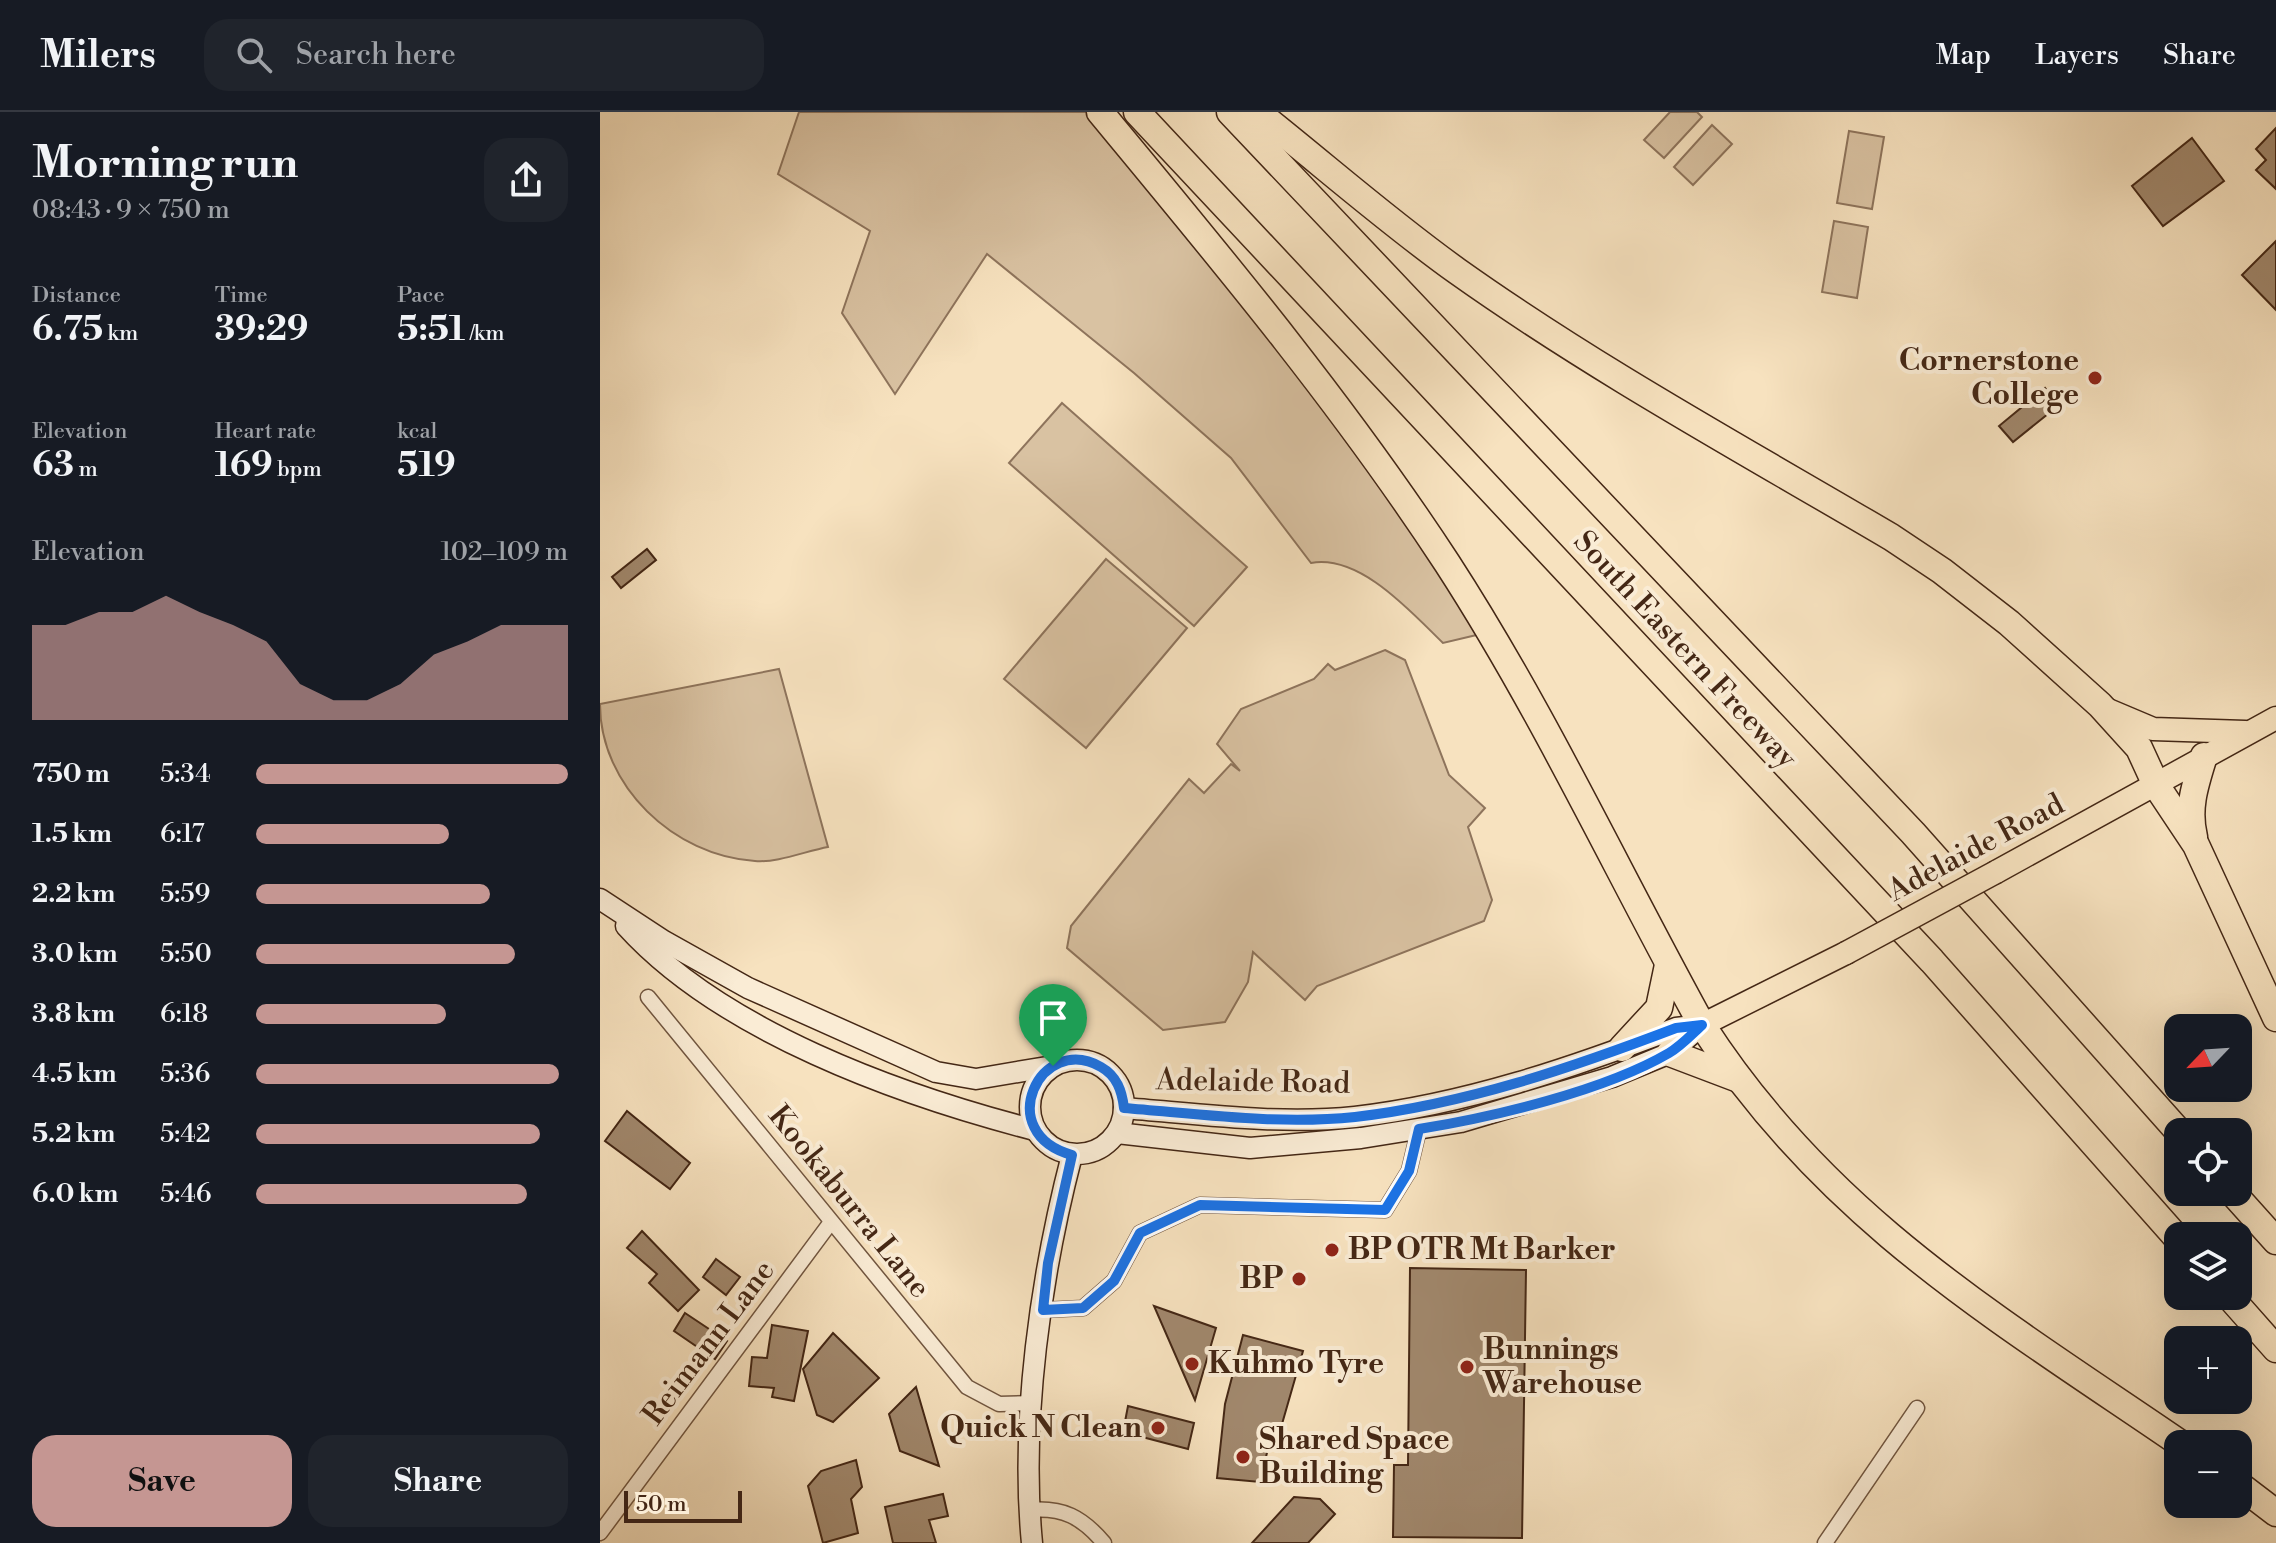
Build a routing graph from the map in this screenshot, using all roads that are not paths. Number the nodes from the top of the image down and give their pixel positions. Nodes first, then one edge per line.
1 (1100, 112) edge
2 (1137, 112) edge
3 (1230, 112) edge
4 (1257, 112) edge
5 (2100, 705) junction
6 (2276, 718) edge
7 (2250, 732) junction
8 (2204, 756) junction
9 (2156, 785) junction
10 (2196, 845) junction
11 (602, 900) edge
12 (1668, 965) junction
13 (648, 997) dead end
14 (2276, 1018) edge
15 (1702, 1025) junction
16 (1622, 1048) junction
17 (1670, 1053) junction
18 (1053, 1066) junction
19 (1736, 1078) junction
20 (1124, 1108) junction
21 (2167, 1118) edge
22 (1419, 1129) junction
23 (1035, 1130) junction
24 (1117, 1133) junction
25 (1072, 1155) junction
26 (2245, 1206) edge
27 (831, 1222) junction
28 (2164, 1223) edge
29 (2276, 1241) edge
30 (1043, 1310) junction
31 (2241, 1310) edge
32 (2276, 1349) edge
33 (1032, 1403) junction
34 (1917, 1408) dead end
35 (2164, 1433) edge
36 (2252, 1495) edge
37 (1029, 1510) junction
38 (2276, 1513) edge
39 (600, 1533) edge
40 (1032, 1543) edge
41 (1104, 1543) edge
42 (1825, 1543) edge

1 - 12 highway
2 - 28 highway, South Eastern Freeway
3 - 21 highway, South Eastern Freeway
4 - 5 highway
5 - 7 main road
5 - 9 highway
6 - 7 main road, Adelaide Road
7 - 8 main road, Adelaide Road
8 - 9 main road, Adelaide Road
8 - 10 highway
9 - 10 highway
9 - 15 main road, Adelaide Road, bridge
10 - 14 highway
11 - 18 main road
11 - 23 main road
12 - 15 highway
12 - 16 highway
13 - 27 street, Kookaburra Lane
15 - 16 main road, Adelaide Road
15 - 17 main road, Adelaide Road
15 - 19 highway
16 - 20 main road, Adelaide Road
17 - 19 highway
17 - 22 main road, Adelaide Road
18 - 20 main road
18 - 23 main road
19 - 35 highway
20 - 24 main road
22 - 24 main road, Adelaide Road
22 - 30 street
23 - 25 main road
24 - 25 main road
25 - 30 main road
26 - 29 highway
27 - 33 street, Kookaburra Lane
27 - 39 street, Reimann Lane
30 - 33 main road
31 - 32 highway
33 - 37 main road
34 - 42 street
36 - 38 highway
37 - 40 main road
37 - 41 street

